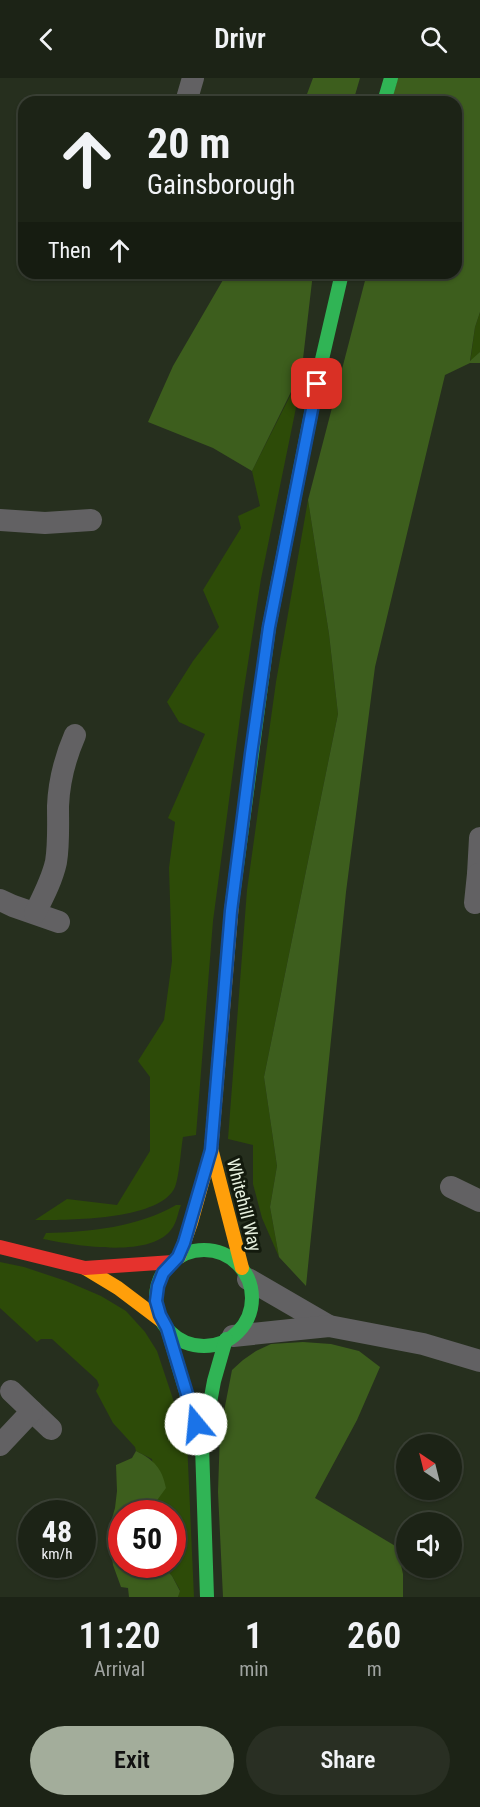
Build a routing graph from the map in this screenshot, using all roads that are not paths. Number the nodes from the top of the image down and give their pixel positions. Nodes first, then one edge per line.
1 (193, 78) edge
2 (391, 78) edge
3 (188, 96) edge
4 (386, 96) edge
5 (341, 279) edge
6 (0, 520) edge
7 (91, 520) dead end
8 (75, 735) dead end
9 (480, 838) edge
10 (479, 874) edge
11 (0, 900) edge
12 (475, 903) dead end
13 (35, 913) junction
14 (59, 922) dead end
15 (211, 1150) junction
16 (450, 1187) dead end
17 (480, 1202) edge
18 (0, 1247) edge
19 (176, 1259) junction
20 (85, 1268) junction
21 (245, 1274) junction
22 (165, 1325) junction
23 (329, 1326) junction
24 (230, 1337) junction
25 (480, 1361) edge
26 (11, 1391) dead end
27 (32, 1411) junction
28 (51, 1429) dead end
29 (0, 1445) edge
30 (202, 1446) junction
31 (207, 1597) edge

1 - 3 street
2 - 4 main road
5 - 15 main road, Whitehill Way
6 - 7 street
8 - 13 street
9 - 10 street
10 - 12 street
11 - 13 street
13 - 14 street
15 - 19 main road, Whitehill Way
15 - 21 main road, Whitehill Way
16 - 17 street
18 - 20 main road
19 - 20 main road
19 - 21 main road
19 - 22 main road
20 - 22 main road
21 - 23 street
21 - 24 main road
22 - 24 main road
22 - 30 main road
23 - 24 street
23 - 25 street
24 - 30 main road
26 - 27 street
27 - 28 street
27 - 29 street
30 - 31 main road

